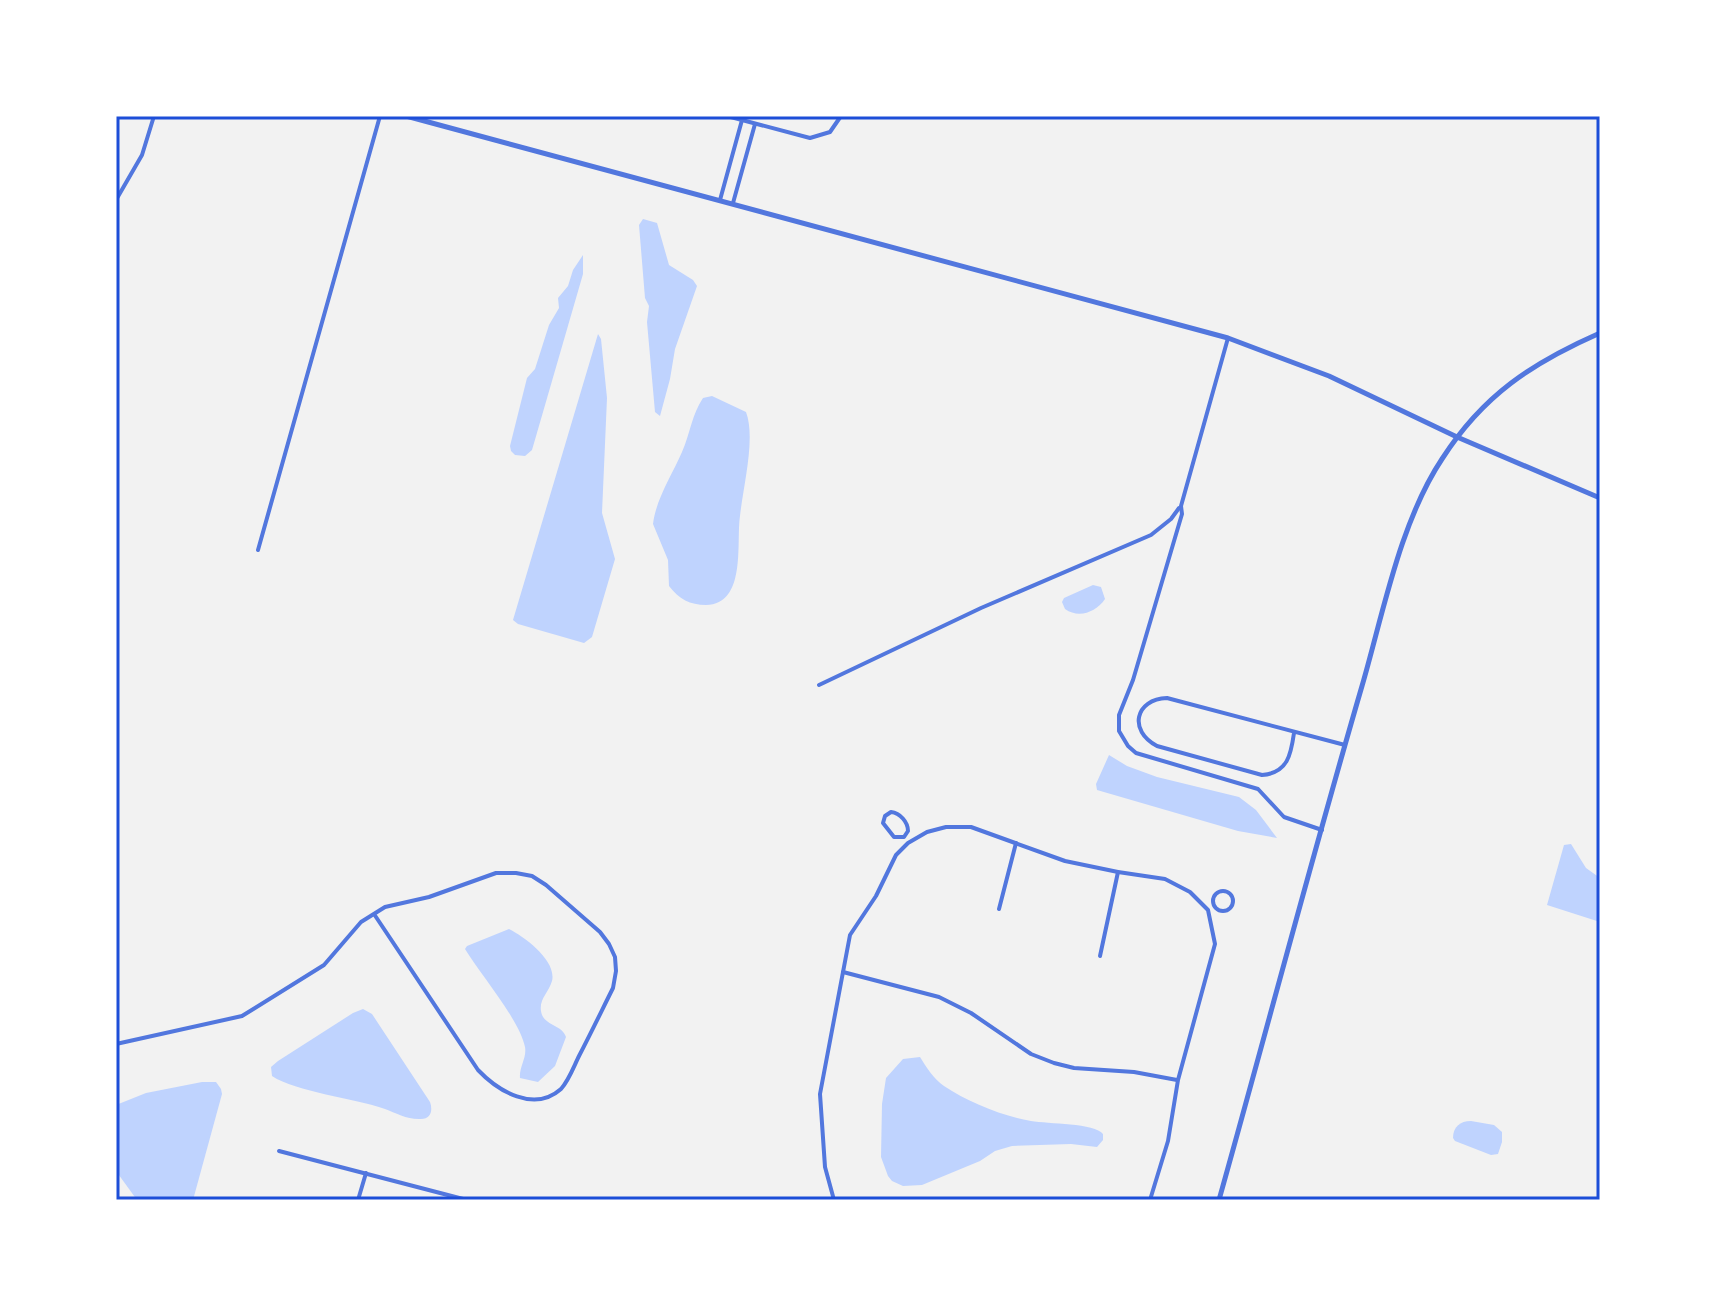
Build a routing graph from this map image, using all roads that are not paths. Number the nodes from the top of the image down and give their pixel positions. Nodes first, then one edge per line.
1 (154, 116) edge
2 (380, 116) edge
3 (406, 116) edge
4 (727, 116) edge
5 (841, 116) edge
6 (742, 120) junction
7 (755, 124) junction
8 (116, 200) edge
9 (720, 200) junction
10 (733, 203) junction
11 (1600, 333) edge
12 (1228, 338) junction
13 (1457, 437) junction
14 (1600, 498) edge
15 (1181, 506) junction
16 (258, 550) dead end
17 (819, 685) dead end
18 (1294, 733) junction
19 (1345, 745) junction
20 (1322, 830) junction
21 (904, 837) junction
22 (908, 843) junction
23 (1016, 843) junction
24 (1118, 872) junction
25 (1215, 906) junction
26 (999, 909) dead end
27 (1208, 910) junction
28 (374, 914) junction
29 (1100, 956) dead end
30 (843, 972) junction
31 (116, 1044) edge
32 (1178, 1080) junction
33 (279, 1151) dead end
34 (366, 1173) junction
35 (358, 1200) edge
36 (467, 1200) edge
37 (834, 1200) edge
38 (1150, 1200) edge
39 (1219, 1200) edge

1 - 8 street
2 - 16 street
3 - 9 street
4 - 6 street
5 - 7 street
6 - 7 street
6 - 9 street
7 - 10 street
9 - 10 street
10 - 12 street
11 - 13 street
12 - 13 street
12 - 15 street
13 - 14 street
13 - 19 street
15 - 17 street
15 - 20 street
18 - 18 street
18 - 19 street
19 - 20 street
20 - 39 street
21 - 21 street
21 - 22 street
22 - 23 street
22 - 30 street
23 - 24 street
23 - 26 street
24 - 27 street
24 - 29 street
25 - 25 street
25 - 27 street
27 - 32 street
28 - 28 street
28 - 31 street
30 - 32 street
30 - 37 street
32 - 38 street
33 - 34 street
34 - 35 street
34 - 36 street

